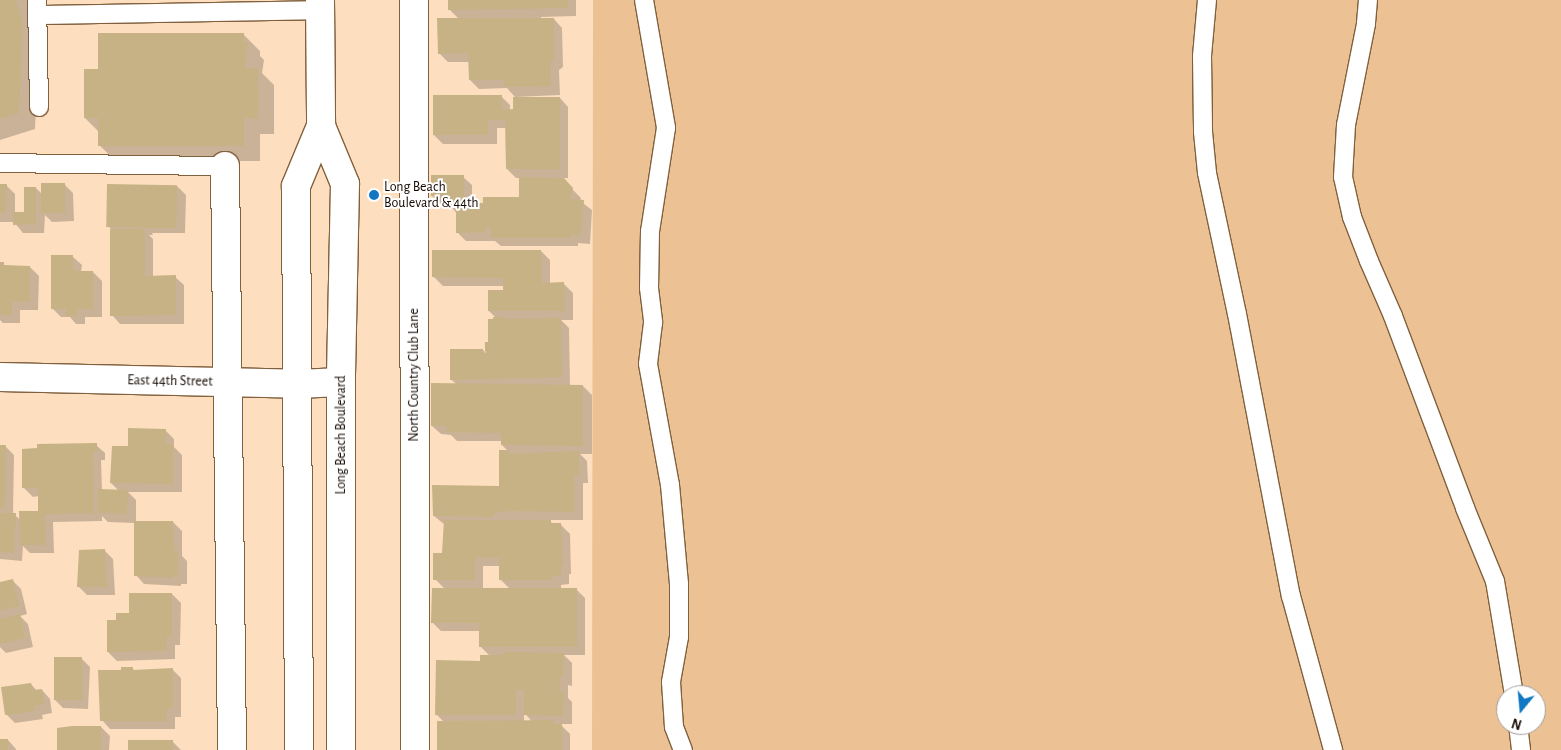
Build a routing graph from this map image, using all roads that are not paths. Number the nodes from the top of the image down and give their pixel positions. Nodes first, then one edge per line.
1 (414, 0) edge
2 (644, 0) edge
3 (1207, 0) edge
4 (1368, 0) edge
5 (320, 5) edge
6 (37, 7) edge
7 (39, 107) dead end
8 (321, 126) junction
9 (0, 164) edge
10 (225, 166) joint
11 (0, 377) edge
12 (341, 382) junction
13 (229, 383) junction
14 (298, 384) junction
15 (1512, 685) edge
16 (1519, 735) edge
17 (232, 750) edge
18 (299, 750) edge
19 (341, 750) edge
20 (415, 750) edge
21 (683, 750) edge
22 (1333, 750) edge
23 (1521, 750) edge

1 - 20 street, North Country Club Lane
2 - 21 lane
3 - 22 lane
4 - 15 lane
5 - 6 lane
5 - 8 street, Long Beach Boulevard
6 - 7 lane
8 - 12 street, Long Beach Boulevard
8 - 14 street, Long Beach Boulevard
9 - 10 lane
10 - 13 street
11 - 13 street, East 44th Street
12 - 14 street, East 44th Street
12 - 19 street, Long Beach Boulevard
13 - 14 street, East 44th Street
13 - 17 street
14 - 18 street, Long Beach Boulevard
16 - 23 lane

